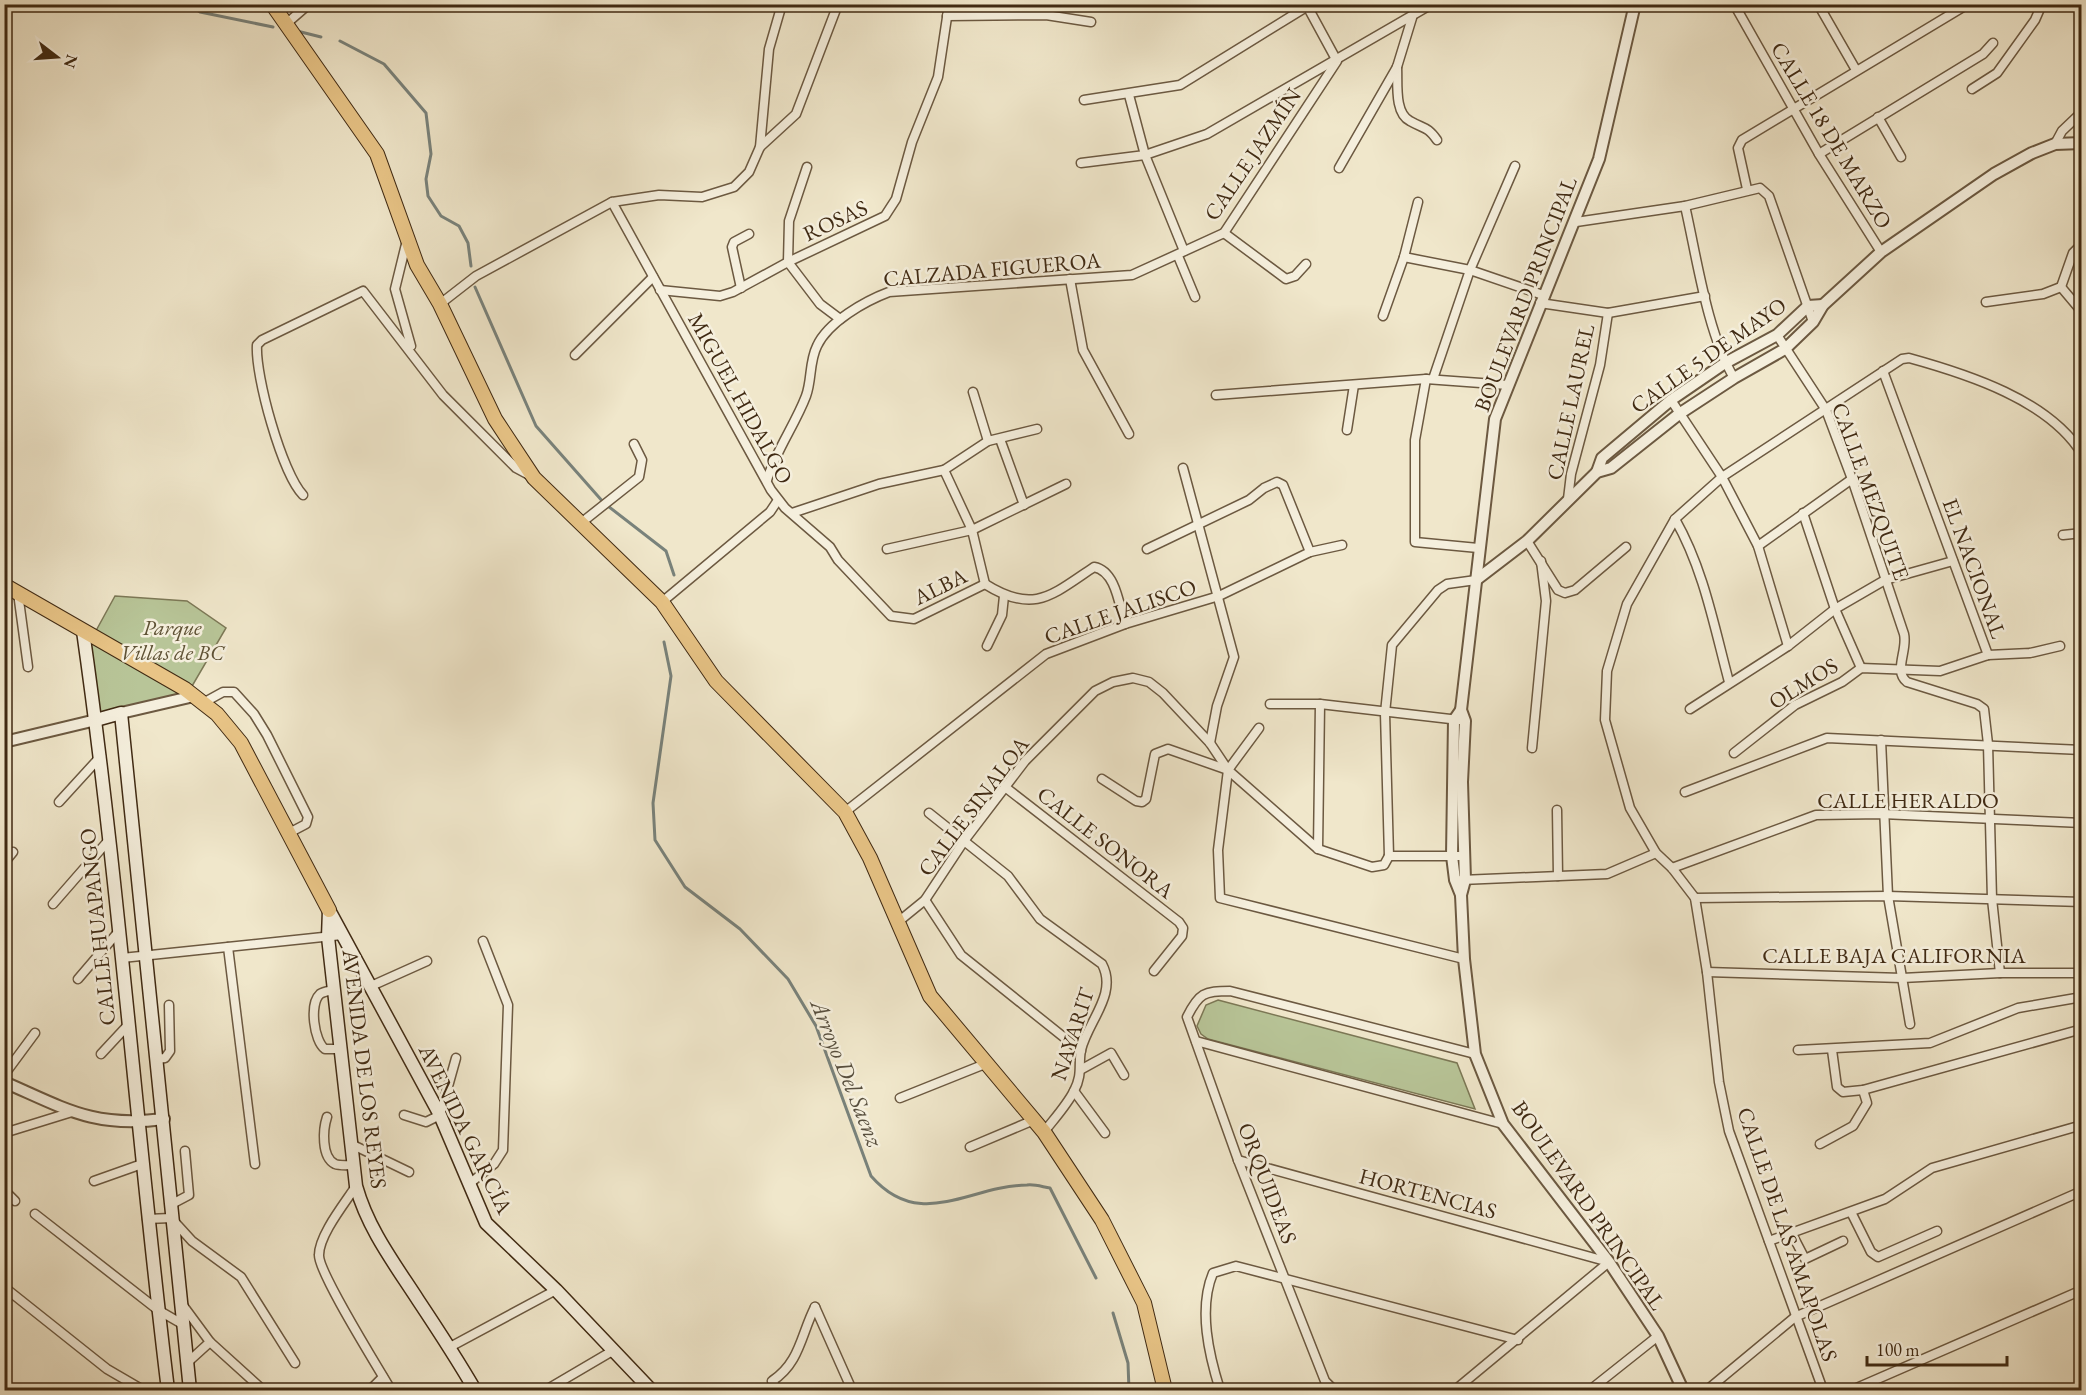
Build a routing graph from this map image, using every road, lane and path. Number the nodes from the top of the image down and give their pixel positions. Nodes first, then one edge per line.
1 (272, 4) edge
2 (309, 4) edge
3 (782, 4) edge
4 (838, 4) edge
5 (949, 4) edge
6 (1432, 4) edge
7 (1635, 4) edge
8 (1734, 4) edge
9 (1818, 4) edge
10 (1968, 4) edge
11 (2042, 4) edge
12 (1308, 5) edge
13 (947, 16) junction
14 (1412, 18) junction
15 (1091, 22) dead end
16 (286, 24) junction
17 (1993, 43) dead end
18 (1336, 61) junction
19 (1397, 67) junction
20 (1856, 70) junction
21 (1972, 89) dead end
22 (1129, 95) junction
23 (1084, 100) dead end
24 (1795, 108) junction
25 (2082, 112) edge
26 (1878, 117) junction
27 (1437, 140) dead end
28 (2082, 143) edge
29 (2055, 144) junction
30 (760, 147) junction
31 (1819, 154) junction
32 (1145, 155) junction
33 (1901, 157) dead end
34 (1081, 163) dead end
35 (1515, 166) dead end
36 (807, 167) dead end
37 (1339, 168) dead end
38 (1747, 189) junction
39 (612, 202) junction
40 (1418, 202) dead end
41 (1685, 206) junction
42 (1576, 222) junction
43 (1224, 233) junction
44 (749, 234) dead end
45 (407, 240) junction
46 (2082, 244) edge
47 (1881, 252) junction
48 (1181, 253) junction
49 (2077, 255) edge
50 (1404, 257) junction
51 (788, 262) junction
52 (1306, 264) dead end
53 (1470, 270) junction
54 (653, 277) junction
55 (1070, 279) junction
56 (2061, 287) junction
57 (741, 288) junction
58 (660, 290) junction
59 (1706, 296) junction
60 (1194, 297) dead end
61 (1542, 299) junction
62 (1986, 302) dead end
63 (440, 304) junction
64 (1823, 305) junction
65 (1808, 306) junction
66 (2082, 312) edge
67 (1608, 313) junction
68 (1383, 315) dead end
69 (840, 319) junction
70 (1813, 322) junction
71 (1778, 335) junction
72 (1785, 350) junction
73 (413, 353) junction
74 (575, 354) dead end
75 (1725, 363) junction
76 (1883, 371) junction
77 (1734, 378) junction
78 (1429, 379) junction
79 (1354, 385) junction
80 (1508, 385) junction
81 (974, 392) dead end
82 (1216, 395) dead end
83 (1671, 400) junction
84 (1826, 410) junction
85 (1679, 414) junction
86 (1037, 429) dead end
87 (1347, 430) dead end
88 (1130, 434) dead end
89 (1000, 439) junction
90 (988, 441) junction
91 (634, 444) dead end
92 (2082, 454) edge
93 (1183, 468) dead end
94 (944, 470) junction
95 (1597, 472) junction
96 (1722, 477) junction
97 (534, 478) junction
98 (1852, 479) junction
99 (767, 480) junction
100 (1066, 484) dead end
101 (303, 495) dead end
102 (1568, 499) junction
103 (778, 500) junction
104 (1024, 505) junction
105 (792, 513) junction
106 (1803, 513) junction
107 (1675, 519) junction
108 (581, 523) junction
109 (1199, 523) junction
110 (972, 530) junction
111 (2082, 533) edge
112 (2063, 534) dead end
113 (1527, 540) junction
114 (1342, 545) dead end
115 (1758, 546) junction
116 (1478, 548) junction
117 (1626, 548) dead end
118 (887, 549) dead end
119 (1147, 549) dead end
120 (1310, 552) junction
121 (1541, 561) junction
122 (1953, 561) junction
123 (1476, 580) junction
124 (1886, 580) junction
125 (985, 584) junction
126 (4, 585) edge
127 (18, 593) junction
128 (1004, 596) junction
129 (1219, 596) junction
130 (662, 602) junction
131 (1836, 609) junction
132 (891, 616) joint
133 (1125, 624) junction
134 (83, 631) junction
135 (987, 646) dead end
136 (1788, 646) junction
137 (2060, 646) dead end
138 (1988, 655) junction
139 (28, 667) dead end
140 (1861, 668) junction
141 (1900, 668) junction
142 (1729, 682) junction
143 (198, 699) junction
144 (1270, 704) dead end
145 (1320, 704) junction
146 (1690, 709) dead end
147 (121, 713) junction
148 (1385, 713) junction
149 (96, 720) junction
150 (1459, 720) junction
151 (1259, 728) dead end
152 (1881, 740) junction
153 (4, 742) edge
154 (1210, 743) junction
155 (1988, 744) junction
156 (1532, 748) dead end
157 (2082, 750) edge
158 (1734, 753) dead end
159 (101, 755) junction
160 (1228, 770) junction
161 (1102, 779) dead end
162 (1005, 787) junction
163 (1685, 792) dead end
164 (58, 802) dead end
165 (1557, 810) dead end
166 (845, 812) junction
167 (929, 813) dead end
168 (1882, 814) junction
169 (1990, 818) junction
170 (2082, 823) edge
171 (289, 833) junction
172 (108, 841) junction
173 (964, 841) junction
174 (1318, 849) junction
175 (14, 852) dead end
176 (1656, 854) junction
177 (1389, 856) junction
178 (1458, 856) junction
179 (4, 863) edge
180 (1672, 868) junction
181 (1558, 876) junction
182 (1460, 880) junction
183 (1888, 896) junction
184 (1695, 898) junction
185 (1992, 899) junction
186 (925, 900) junction
187 (2082, 902) edge
188 (53, 904) dead end
189 (329, 910) junction
190 (898, 921) junction
191 (119, 931) junction
192 (342, 935) junction
193 (328, 937) junction
194 (483, 941) dead end
195 (228, 947) junction
196 (145, 956) junction
197 (122, 958) junction
198 (1464, 959) junction
199 (427, 961) dead end
200 (1154, 971) dead end
201 (1707, 972) junction
202 (2000, 973) junction
203 (2082, 973) edge
204 (78, 978) dead end
205 (1902, 978) junction
206 (369, 987) junction
207 (334, 990) junction
208 (2082, 997) edge
209 (169, 1005) dead end
210 (1910, 1024) dead end
211 (128, 1025) junction
212 (2082, 1029) edge
213 (35, 1033) dead end
214 (1196, 1041) junction
215 (341, 1049) junction
216 (1798, 1050) dead end
217 (1832, 1050) junction
218 (1081, 1051) junction
219 (101, 1054) dead end
220 (1475, 1054) junction
221 (456, 1058) dead end
222 (157, 1059) junction
223 (985, 1064) junction
224 (1082, 1069) junction
225 (1124, 1075) dead end
226 (4, 1076) edge
227 (4, 1082) edge
228 (1863, 1090) junction
229 (1074, 1091) junction
230 (900, 1098) dead end
231 (72, 1112) junction
232 (404, 1114) dead end
233 (440, 1115) junction
234 (327, 1117) dead end
235 (164, 1119) junction
236 (1034, 1120) junction
237 (138, 1122) junction
238 (1503, 1124) junction
239 (2082, 1125) edge
240 (1044, 1132) junction
241 (1105, 1132) dead end
242 (4, 1133) edge
243 (1820, 1144) dead end
244 (353, 1145) junction
245 (970, 1147) dead end
246 (185, 1151) dead end
247 (1238, 1160) junction
248 (142, 1164) junction
249 (255, 1164) dead end
250 (354, 1165) junction
251 (409, 1172) dead end
252 (94, 1181) dead end
253 (469, 1184) junction
254 (357, 1186) junction
255 (4, 1190) edge
256 (2082, 1191) edge
257 (15, 1201) dead end
258 (172, 1204) junction
259 (1851, 1212) junction
260 (35, 1214) dead end
261 (171, 1218) junction
262 (147, 1219) junction
263 (1937, 1231) dead end
264 (1792, 1234) junction
265 (1769, 1241) junction
266 (1843, 1241) dead end
267 (1609, 1262) junction
268 (1284, 1277) junction
269 (4, 1287) edge
270 (556, 1290) junction
271 (2082, 1290) edge
272 (182, 1304) junction
273 (158, 1310) junction
274 (1795, 1317) junction
275 (184, 1325) junction
276 (1658, 1336) junction
277 (1518, 1340) junction
278 (210, 1342) junction
279 (450, 1347) junction
280 (614, 1350) junction
281 (188, 1362) junction
282 (295, 1363) dead end
283 (383, 1377) junction
284 (143, 1390) edge
285 (168, 1390) edge
286 (190, 1390) edge
287 (263, 1390) edge
288 (370, 1390) edge
289 (391, 1390) edge
290 (475, 1390) edge
291 (546, 1390) edge
292 (651, 1390) edge
293 (778, 1390) edge
294 (852, 1390) edge
295 (1165, 1390) edge
296 (1221, 1390) edge
297 (1334, 1390) edge
298 (1455, 1390) edge
299 (1590, 1390) edge
300 (1683, 1390) edge
301 (1707, 1390) edge
302 (1823, 1390) edge
303 (1852, 1390) edge

1 - 16 main road
2 - 16 street
3 - 30 street
4 - 30 street
5 - 13 street, ROSAS
6 - 14 street
7 - 42 street, BOULEVARD PRINCIPAL
8 - 24 street, CALLE 18 DE MARZO
9 - 20 street
10 - 20 street
11 - 21 street
12 - 18 street
12 - 22 street
13 - 15 street
13 - 51 street, ROSAS
14 - 18 street
14 - 19 street
16 - 45 main road
17 - 26 street
18 - 32 street
18 - 43 street, CALLE JAZMÍN
19 - 27 street
19 - 37 street
20 - 24 street
22 - 23 street
22 - 32 street
24 - 31 street, CALLE 18 DE MARZO
24 - 38 street
25 - 29 street, CALLE 5 DE MAYO
26 - 31 street
26 - 33 street
28 - 29 street, CALLE 5 DE MAYO
29 - 47 street, CALLE 5 DE MAYO
30 - 39 street
31 - 47 street, CALLE 18 DE MARZO
32 - 34 street
32 - 48 street
35 - 53 street
36 - 51 street
38 - 41 street
38 - 65 street
39 - 54 street, MIGUEL HIDALGO
39 - 63 street
40 - 50 street
41 - 42 street
41 - 59 street
42 - 61 street, BOULEVARD PRINCIPAL
43 - 48 street, CALLE JAZMÍN
43 - 52 street
44 - 57 street
45 - 63 main road
45 - 73 street
46 - 49 street
47 - 64 street, CALLE 5 DE MAYO
48 - 55 street, CALZADA FIGUEROA
48 - 60 street
49 - 56 street
50 - 53 street
50 - 68 street
51 - 57 street, ROSAS
51 - 69 street
53 - 61 street
53 - 78 street
54 - 58 street, MIGUEL HIDALGO
54 - 74 street
55 - 69 street, CALZADA FIGUEROA
55 - 88 street
56 - 62 street
56 - 66 street
57 - 58 street, ROSAS
58 - 99 street, MIGUEL HIDALGO
59 - 67 street
59 - 75 street
61 - 67 street
61 - 80 street, BOULEVARD PRINCIPAL
63 - 97 main road
64 - 65 street, CALLE 5 DE MAYO
64 - 70 street, CALLE 5 DE MAYO
65 - 70 street
65 - 71 street, CALLE 5 DE MAYO
67 - 102 street, CALLE LAUREL
69 - 99 street, CALZADA FIGUEROA
70 - 72 street, CALLE 5 DE MAYO
71 - 72 street, CALLE MEZQUITE
71 - 75 street, CALLE 5 DE MAYO
72 - 77 street, CALLE 5 DE MAYO
72 - 84 street, CALLE MEZQUITE
73 - 97 street
73 - 101 street
75 - 77 street
75 - 83 street, CALLE 5 DE MAYO
76 - 84 street, CALLE DE LAS AMAPOLAS
76 - 92 street, CALLE DE LAS AMAPOLAS
76 - 122 street, EL NACIONAL
77 - 85 street, CALLE 5 DE MAYO
78 - 79 street
78 - 80 street
78 - 116 street
79 - 82 street
79 - 87 street
80 - 116 street, BOULEVARD PRINCIPAL
81 - 90 street
83 - 85 street
83 - 95 street, CALLE 5 DE MAYO
84 - 96 street, CALLE DE LAS AMAPOLAS
84 - 98 street, CALLE MEZQUITE
85 - 95 street, CALLE 5 DE MAYO
85 - 96 street
86 - 89 street
89 - 90 street
89 - 104 street
90 - 94 street
91 - 108 street
93 - 109 street
94 - 105 street
94 - 110 street, ALBA
95 - 102 street, CALLE 5 DE MAYO
96 - 107 street, CALLE DE LAS AMAPOLAS
96 - 115 street
97 - 108 main road
98 - 106 street
98 - 124 street, CALLE MEZQUITE
99 - 103 street, MIGUEL HIDALGO
100 - 104 street
102 - 113 street, CALLE 5 DE MAYO
103 - 105 street, MIGUEL HIDALGO
103 - 130 street
104 - 110 street
105 - 132 street, MIGUEL HIDALGO
106 - 115 street
106 - 131 street
107 - 142 street
107 - 176 street, CALLE DE LAS AMAPOLAS
108 - 130 main road
109 - 119 street
109 - 120 street
109 - 129 street
110 - 118 street
110 - 125 street, ALBA
111 - 112 street
113 - 121 street
113 - 123 street, CALLE 5 DE MAYO
114 - 120 street, CALLE JALISCO
115 - 136 street
116 - 123 street, BOULEVARD PRINCIPAL
117 - 121 street
120 - 129 street, CALLE JALISCO
121 - 156 street
122 - 124 street
122 - 138 street, EL NACIONAL
123 - 148 street
123 - 150 street, BOULEVARD PRINCIPAL
124 - 131 street
124 - 141 street, CALLE MEZQUITE
125 - 128 street
125 - 132 street, ALBA
126 - 127 main road, AVENIDA GARCÍA
127 - 134 main road, AVENIDA GARCÍA
127 - 139 street
128 - 133 street
128 - 135 street
129 - 133 street, CALLE JALISCO
129 - 154 street
130 - 166 main road
131 - 136 street
131 - 140 street
133 - 166 street, CALLE JALISCO
134 - 143 main road, AVENIDA GARCÍA
134 - 149 main road, CALLE HUAPANGO
136 - 142 street
137 - 138 street
138 - 141 street, EL NACIONAL
140 - 141 street, OLMOS
140 - 158 street, OLMOS
141 - 155 street
142 - 146 street
143 - 147 street
143 - 171 main road, AVENIDA GARCÍA
143 - 171 street
144 - 145 street
145 - 148 street
145 - 174 street
147 - 149 main road
147 - 196 main road, CALLE HUAPANGO
148 - 150 street
148 - 177 street
149 - 153 street
149 - 159 main road, CALLE HUAPANGO
150 - 178 street, BOULEVARD PRINCIPAL
151 - 160 street
152 - 155 street
152 - 163 street
152 - 168 street
154 - 160 street, CALLE SINALOA
154 - 162 street, CALLE SINALOA
155 - 157 street
155 - 169 street
159 - 164 street
159 - 172 main road, CALLE HUAPANGO
160 - 161 street
160 - 174 street, CALLE SINALOA
160 - 198 street
162 - 173 street, CALLE SINALOA
162 - 200 street, CALLE SONORA
165 - 181 street
166 - 190 main road
167 - 173 street
168 - 169 street, CALLE HERALDO
168 - 180 street, CALLE HERALDO
168 - 183 street
169 - 170 street, CALLE HERALDO
169 - 185 street
171 - 189 main road, AVENIDA GARCÍA
172 - 188 street
172 - 191 main road, CALLE HUAPANGO
173 - 186 street, CALLE SINALOA
173 - 218 street, NAYARIT
174 - 177 street
175 - 179 street
176 - 180 street, CALLE DE LAS AMAPOLAS
176 - 181 street
177 - 178 street
178 - 182 street, BOULEVARD PRINCIPAL
180 - 184 street, CALLE DE LAS AMAPOLAS
181 - 182 street
182 - 198 street, BOULEVARD PRINCIPAL
183 - 184 street
183 - 185 street
183 - 205 street
184 - 201 street, CALLE DE LAS AMAPOLAS
185 - 187 street
185 - 202 street
186 - 190 street, CALLE SINALOA
186 - 218 street
189 - 192 main road, AVENIDA GARCÍA
189 - 193 main road, AVENIDA GARCÍA
190 - 223 main road
191 - 197 main road, CALLE HUAPANGO
191 - 204 street
192 - 193 street
192 - 206 main road, AVENIDA GARCÍA
193 - 195 street
193 - 207 main road, AVENIDA DE LOS REYES
194 - 253 street
195 - 196 street
195 - 249 street
196 - 197 street
196 - 222 main road, CALLE HUAPANGO
197 - 211 main road, CALLE HUAPANGO
198 - 220 street, BOULEVARD PRINCIPAL
199 - 206 street
201 - 205 street, CALLE BAJA CALIFORNIA
201 - 265 street, CALLE DE LAS AMAPOLAS
202 - 203 street, CALLE BAJA CALIFORNIA
202 - 205 street, CALLE BAJA CALIFORNIA
205 - 210 street
206 - 233 main road, AVENIDA GARCÍA
207 - 215 main road, AVENIDA DE LOS REYES
207 - 215 street
208 - 217 street
209 - 222 street
211 - 219 street
211 - 237 main road, CALLE HUAPANGO
212 - 228 street
213 - 226 street
214 - 220 street, ORQUIDEAS
214 - 238 street
214 - 247 street, ORQUIDEAS
215 - 244 main road, AVENIDA DE LOS REYES
216 - 217 street
217 - 228 street
218 - 224 street, NAYARIT
220 - 238 street, BOULEVARD PRINCIPAL
221 - 233 street
222 - 235 main road, CALLE HUAPANGO
223 - 230 street
223 - 236 main road
224 - 225 street
224 - 229 street, NAYARIT
227 - 231 street
228 - 243 street
229 - 240 street, NAYARIT
229 - 241 street
231 - 237 street
231 - 242 street
232 - 233 street
233 - 253 main road, AVENIDA GARCÍA
234 - 250 street
235 - 237 street
235 - 258 main road, CALLE HUAPANGO
236 - 240 main road
236 - 245 street
237 - 248 main road, CALLE HUAPANGO
238 - 267 street, BOULEVARD PRINCIPAL
239 - 259 street
240 - 295 main road
244 - 250 main road, AVENIDA DE LOS REYES
244 - 251 street
246 - 258 street
247 - 267 street, HORTENCIAS
247 - 268 street, ORQUIDEAS
248 - 252 street
248 - 262 main road, CALLE HUAPANGO
250 - 254 main road, AVENIDA DE LOS REYES
253 - 270 main road, AVENIDA GARCÍA
254 - 279 main road, AVENIDA DE LOS REYES
254 - 283 street
255 - 257 street
256 - 274 street
258 - 261 main road, CALLE HUAPANGO
259 - 263 street
259 - 264 street
260 - 273 street
261 - 262 street
261 - 272 main road, CALLE HUAPANGO
261 - 282 street
262 - 273 main road, CALLE HUAPANGO
264 - 265 street
264 - 266 street
265 - 274 street, CALLE DE LAS AMAPOLAS
267 - 276 street, BOULEVARD PRINCIPAL
267 - 277 street
268 - 277 street
268 - 296 street
268 - 297 street, ORQUIDEAS
269 - 284 street
270 - 279 street
270 - 280 main road, AVENIDA GARCÍA
271 - 303 street
272 - 275 main road, CALLE HUAPANGO
272 - 278 street
273 - 275 street
273 - 285 main road, CALLE HUAPANGO
274 - 301 street
274 - 302 street, CALLE DE LAS AMAPOLAS
275 - 281 main road, CALLE HUAPANGO
276 - 299 street
276 - 300 street, BOULEVARD PRINCIPAL
277 - 298 street
278 - 281 street
278 - 287 street
279 - 290 main road, AVENIDA DE LOS REYES
280 - 291 street
280 - 292 main road, AVENIDA GARCÍA
281 - 286 main road, CALLE HUAPANGO
283 - 288 street
283 - 289 street
293 - 294 street

